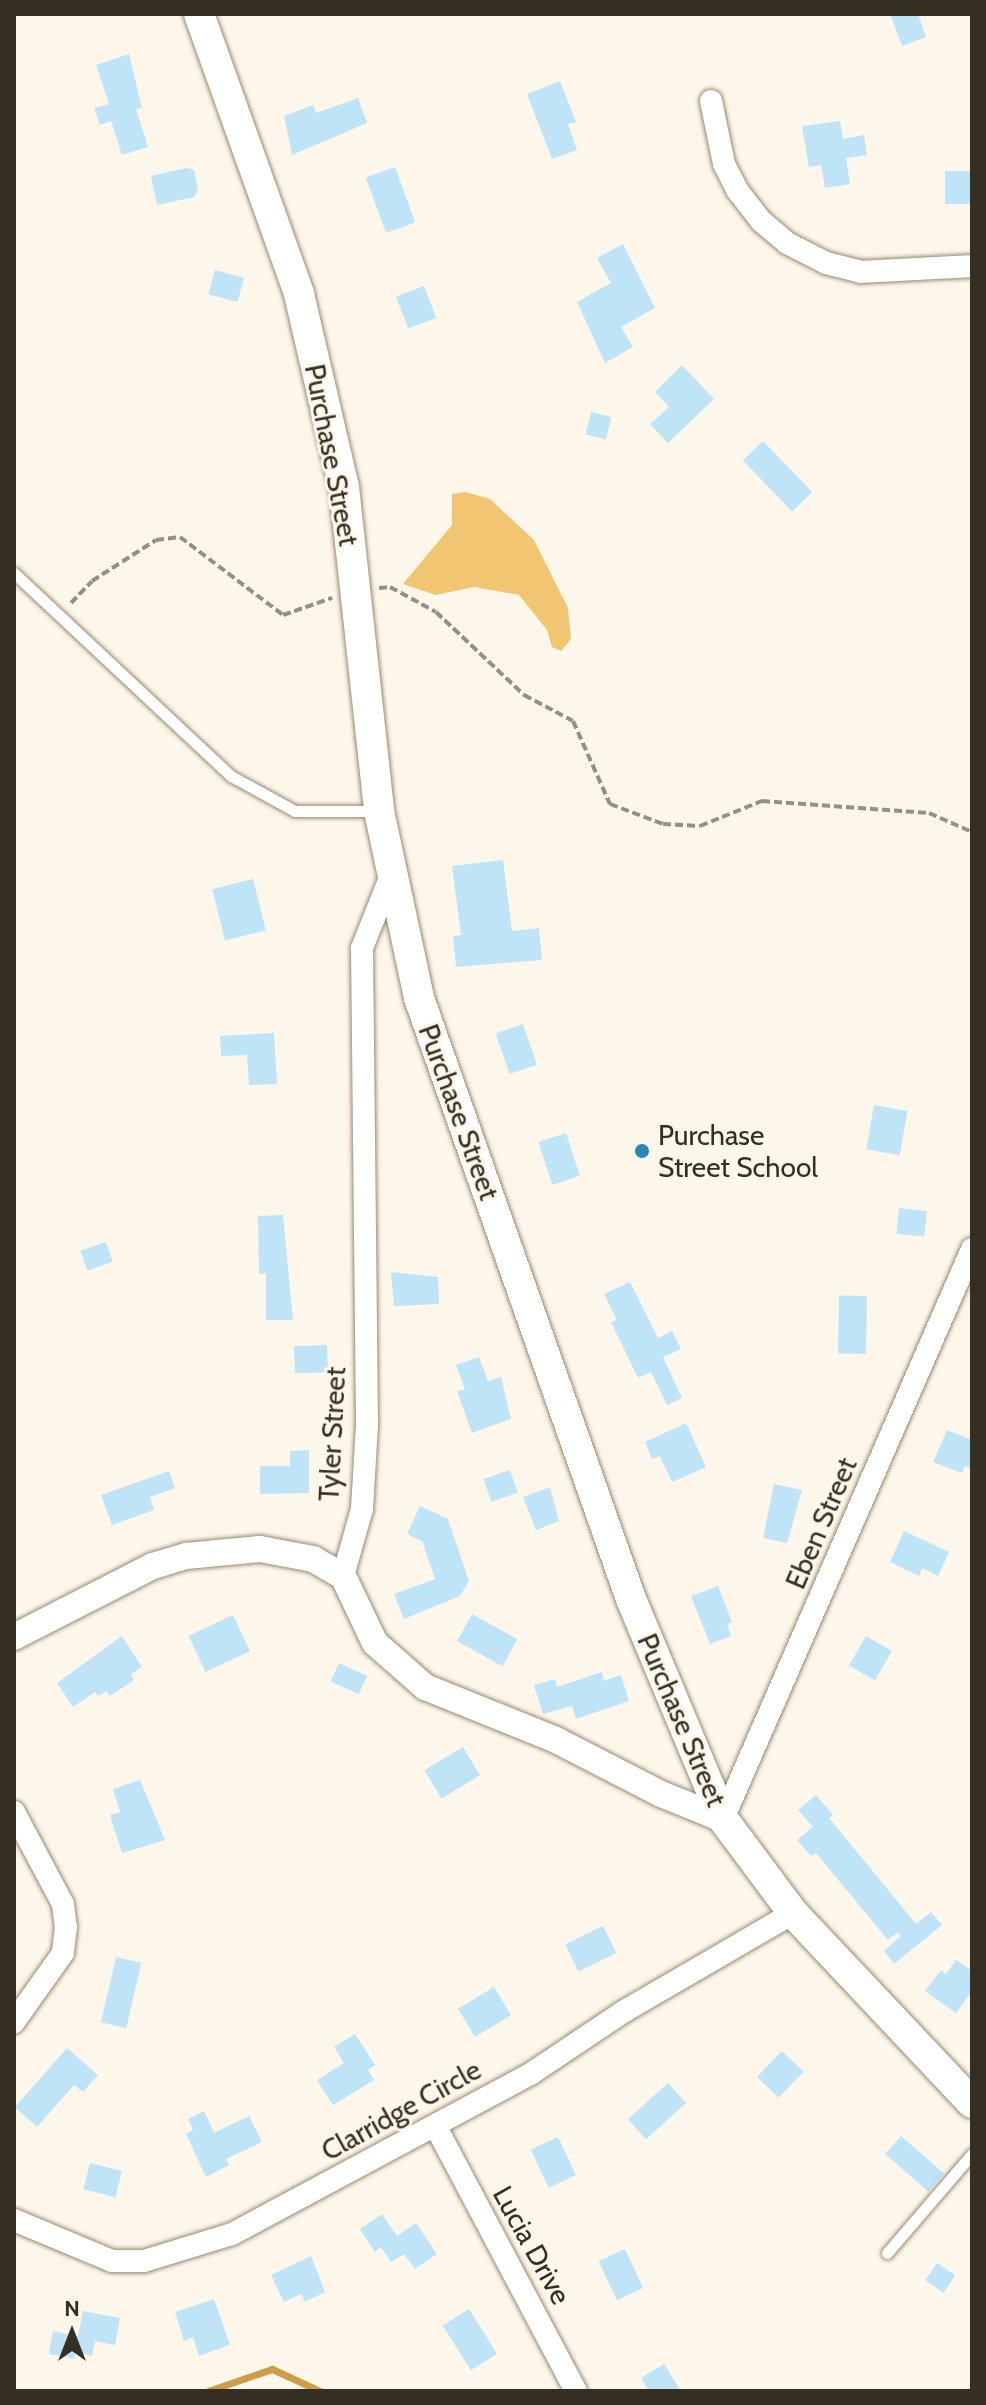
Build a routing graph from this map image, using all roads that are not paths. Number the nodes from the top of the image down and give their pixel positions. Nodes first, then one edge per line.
1 (199, 14) edge
2 (711, 101) dead end
3 (972, 266) edge
4 (14, 573) edge
5 (379, 811) junction
6 (390, 878) junction
7 (972, 1249) edge
8 (343, 1576) junction
9 (14, 1637) edge
10 (14, 1812) edge
11 (723, 1819) junction
12 (793, 1913) junction
13 (14, 2022) edge
14 (972, 2103) edge
15 (436, 2127) junction
16 (972, 2154) edge
17 (14, 2220) edge
18 (887, 2253) dead end
19 (576, 2391) edge

1 - 5 main road, Purchase Street
2 - 3 street
4 - 5 lane
5 - 6 main road, Purchase Street
6 - 8 street, Tyler Street
6 - 11 main road, Purchase Street
7 - 11 street, Eben Street
8 - 9 street
8 - 11 street
10 - 13 street
11 - 12 main road, Purchase Street
12 - 14 main road, Purchase Street
12 - 15 street, Clarridge Circle
15 - 17 street, Clarridge Circle
15 - 19 street, Lucia Drive
16 - 18 lane

